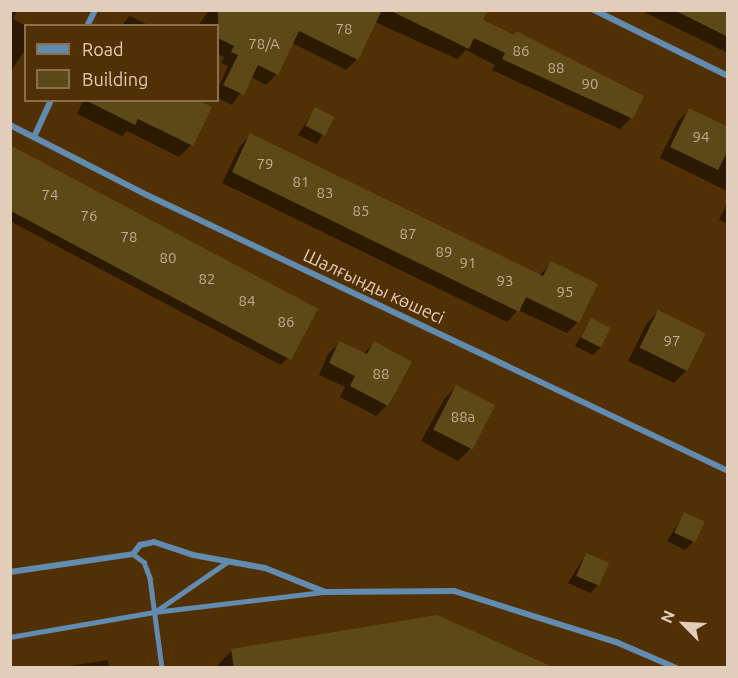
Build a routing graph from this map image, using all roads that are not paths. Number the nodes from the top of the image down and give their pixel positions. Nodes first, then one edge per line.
1 (95, 10) edge
2 (594, 10) edge
3 (88, 24) edge
4 (728, 76) edge
5 (50, 102) edge
6 (10, 125) edge
7 (34, 136) junction
8 (728, 471) edge
9 (133, 554) junction
10 (227, 562) junction
11 (10, 572) edge
12 (326, 592) junction
13 (154, 612) junction
14 (10, 637) edge
15 (162, 668) edge
16 (676, 668) edge

1 - 3 street
2 - 4 street
5 - 7 street
6 - 7 street, Шалғынды көшесі
7 - 8 street, Шалғынды көшесі
9 - 10 street
9 - 11 street
9 - 13 lane
10 - 12 street
10 - 13 lane
12 - 13 lane
12 - 16 street
13 - 14 lane
13 - 15 lane

